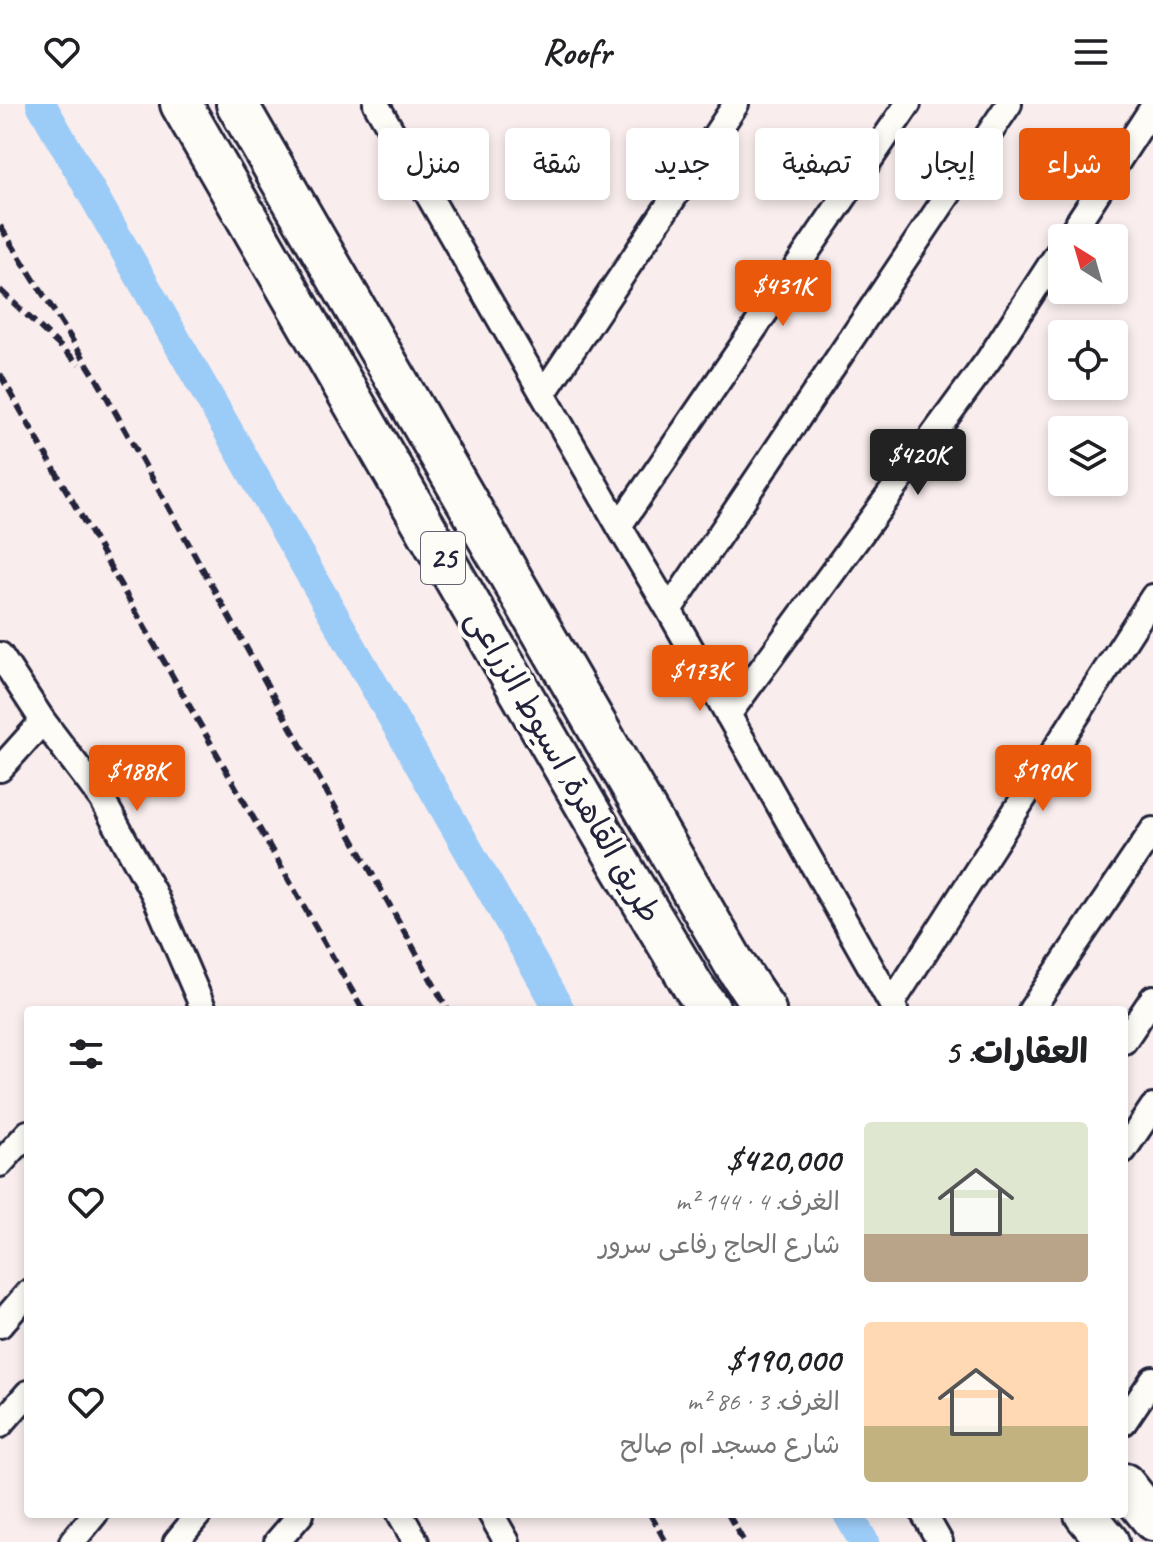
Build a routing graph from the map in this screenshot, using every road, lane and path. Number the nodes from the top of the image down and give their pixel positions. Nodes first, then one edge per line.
1 (181, 104) edge
2 (237, 104) edge
3 (376, 104) edge
4 (736, 104) edge
5 (908, 104) edge
6 (1009, 104) edge
7 (1153, 107) edge
8 (1077, 224) edge
9 (1048, 268) edge
10 (543, 394) junction
11 (619, 526) junction
12 (1153, 597) edge
13 (669, 610) junction
14 (0, 655) edge
15 (728, 715) junction
16 (43, 721) junction
17 (0, 769) edge
18 (1153, 830) edge
19 (735, 965) junction
20 (701, 998) edge
21 (1153, 998) edge
22 (202, 1006) edge
23 (762, 1006) edge
24 (894, 1006) edge
25 (1034, 1006) edge
26 (1128, 1035) edge
27 (1153, 1107) edge
28 (24, 1137) edge
29 (1128, 1144) edge
30 (0, 1164) edge
31 (24, 1298) edge
32 (0, 1325) edge
33 (1153, 1379) edge
34 (24, 1398) edge
35 (1128, 1416) edge
36 (0, 1425) edge
37 (1128, 1489) edge
38 (92, 1518) edge
39 (196, 1518) edge
40 (298, 1518) edge
41 (402, 1518) edge
42 (493, 1518) edge
43 (926, 1518) edge
44 (1088, 1518) edge
45 (1153, 1520) edge
46 (72, 1542) edge
47 (176, 1542) edge
48 (277, 1542) edge
49 (416, 1542) edge
50 (507, 1542) edge
51 (940, 1542) edge
52 (1108, 1542) edge

1 - 20 highway, طريق القاهرة, اسيوط الزراعى / 25
2 - 19 highway, طريق القاهرة, اسيوط الزراعى / 25
3 - 10 street
4 - 10 street
5 - 11 street
6 - 13 street
7 - 8 street
9 - 15 street
10 - 11 street
11 - 13 street
12 - 24 street
13 - 15 street
14 - 16 street
15 - 24 street
16 - 17 street
16 - 22 street
18 - 25 street
19 - 20 highway
19 - 23 highway, طريق القاهرة, اسيوط الزراعى / 25
21 - 26 street
27 - 29 street
28 - 30 street
31 - 32 street
33 - 35 street
34 - 36 street
37 - 45 highway
38 - 46 street
39 - 47 street
40 - 48 street
41 - 49 street
42 - 50 street
43 - 51 street
44 - 52 highway

